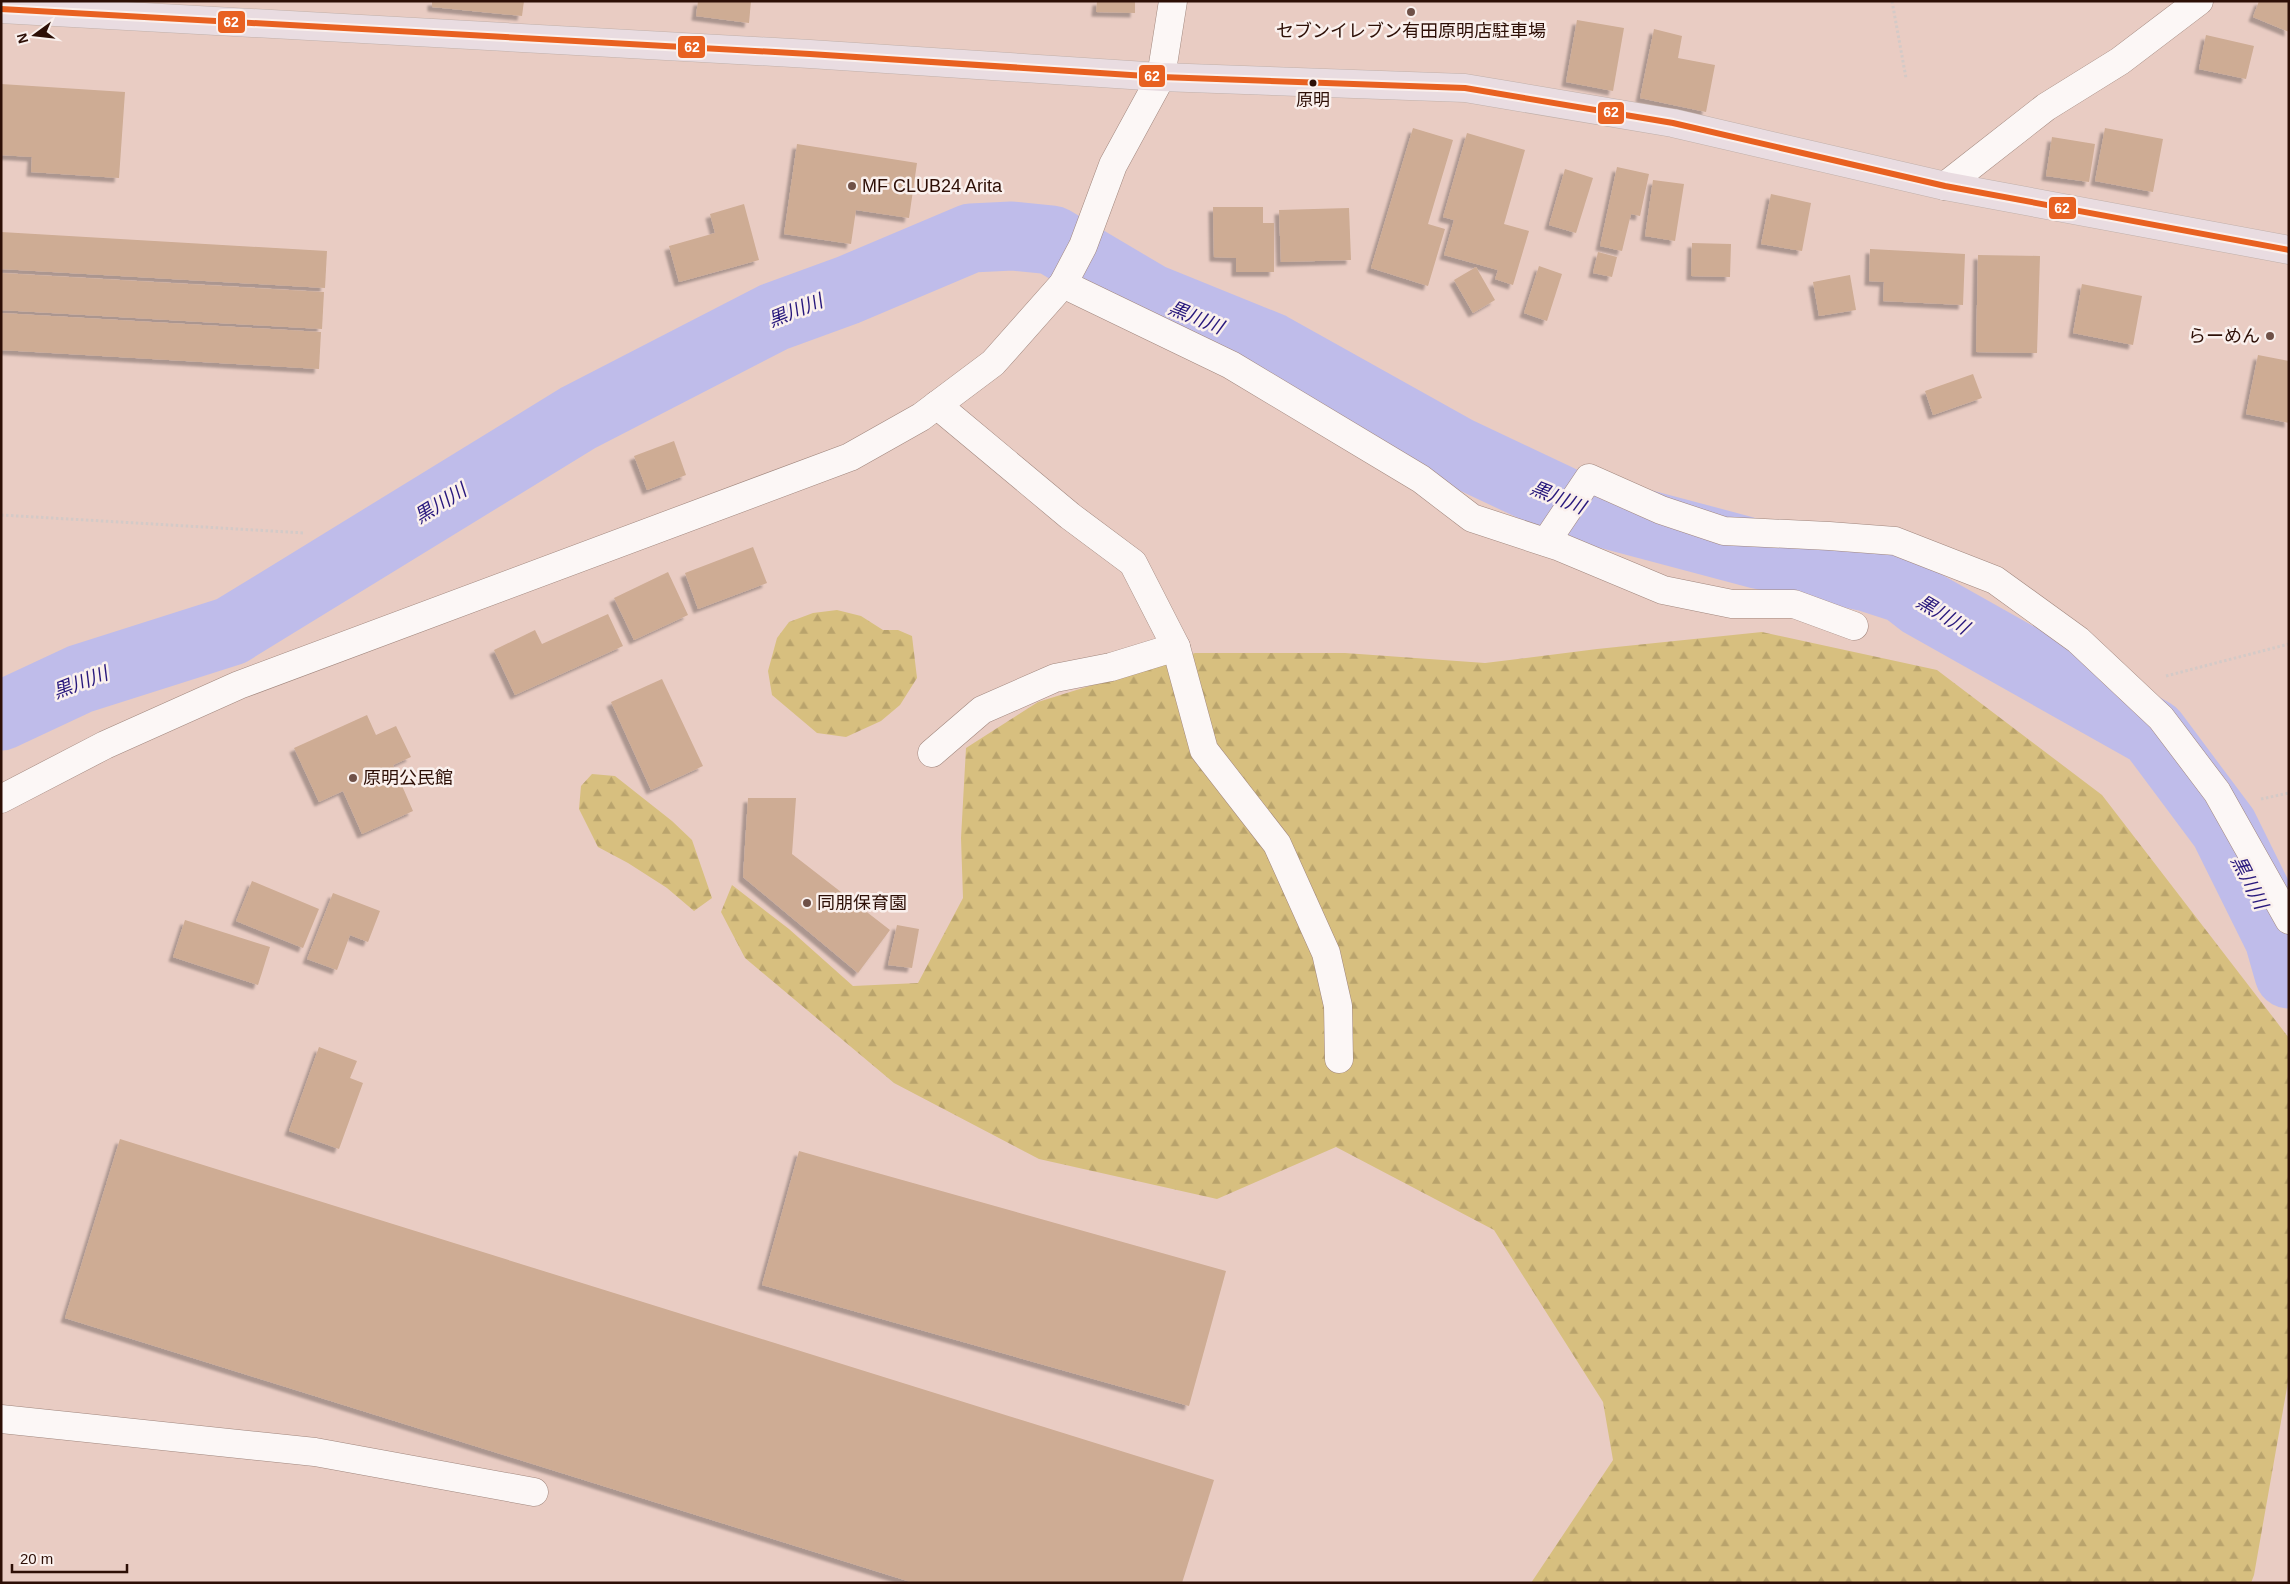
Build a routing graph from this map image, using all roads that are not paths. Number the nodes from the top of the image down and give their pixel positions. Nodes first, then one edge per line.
1 (1174, 1) edge
2 (2199, 1) edge
3 (1, 8) edge
4 (1161, 77) junction
5 (1945, 186) junction
6 (2289, 250) edge
7 (1064, 284) junction
8 (937, 405) junction
9 (1547, 541) junction
10 (1854, 626) dead end
11 (1176, 647) junction
12 (932, 753) dead end
13 (1, 799) edge
14 (2289, 920) edge
15 (1339, 1059) dead end
16 (1, 1419) edge
17 (534, 1492) dead end

1 - 4 street
2 - 5 street
3 - 4 highway
4 - 5 highway
4 - 7 street
5 - 6 highway
7 - 8 street
7 - 9 street
8 - 11 street
8 - 13 street
9 - 10 street
9 - 14 street
11 - 12 street
11 - 15 street
16 - 17 street

